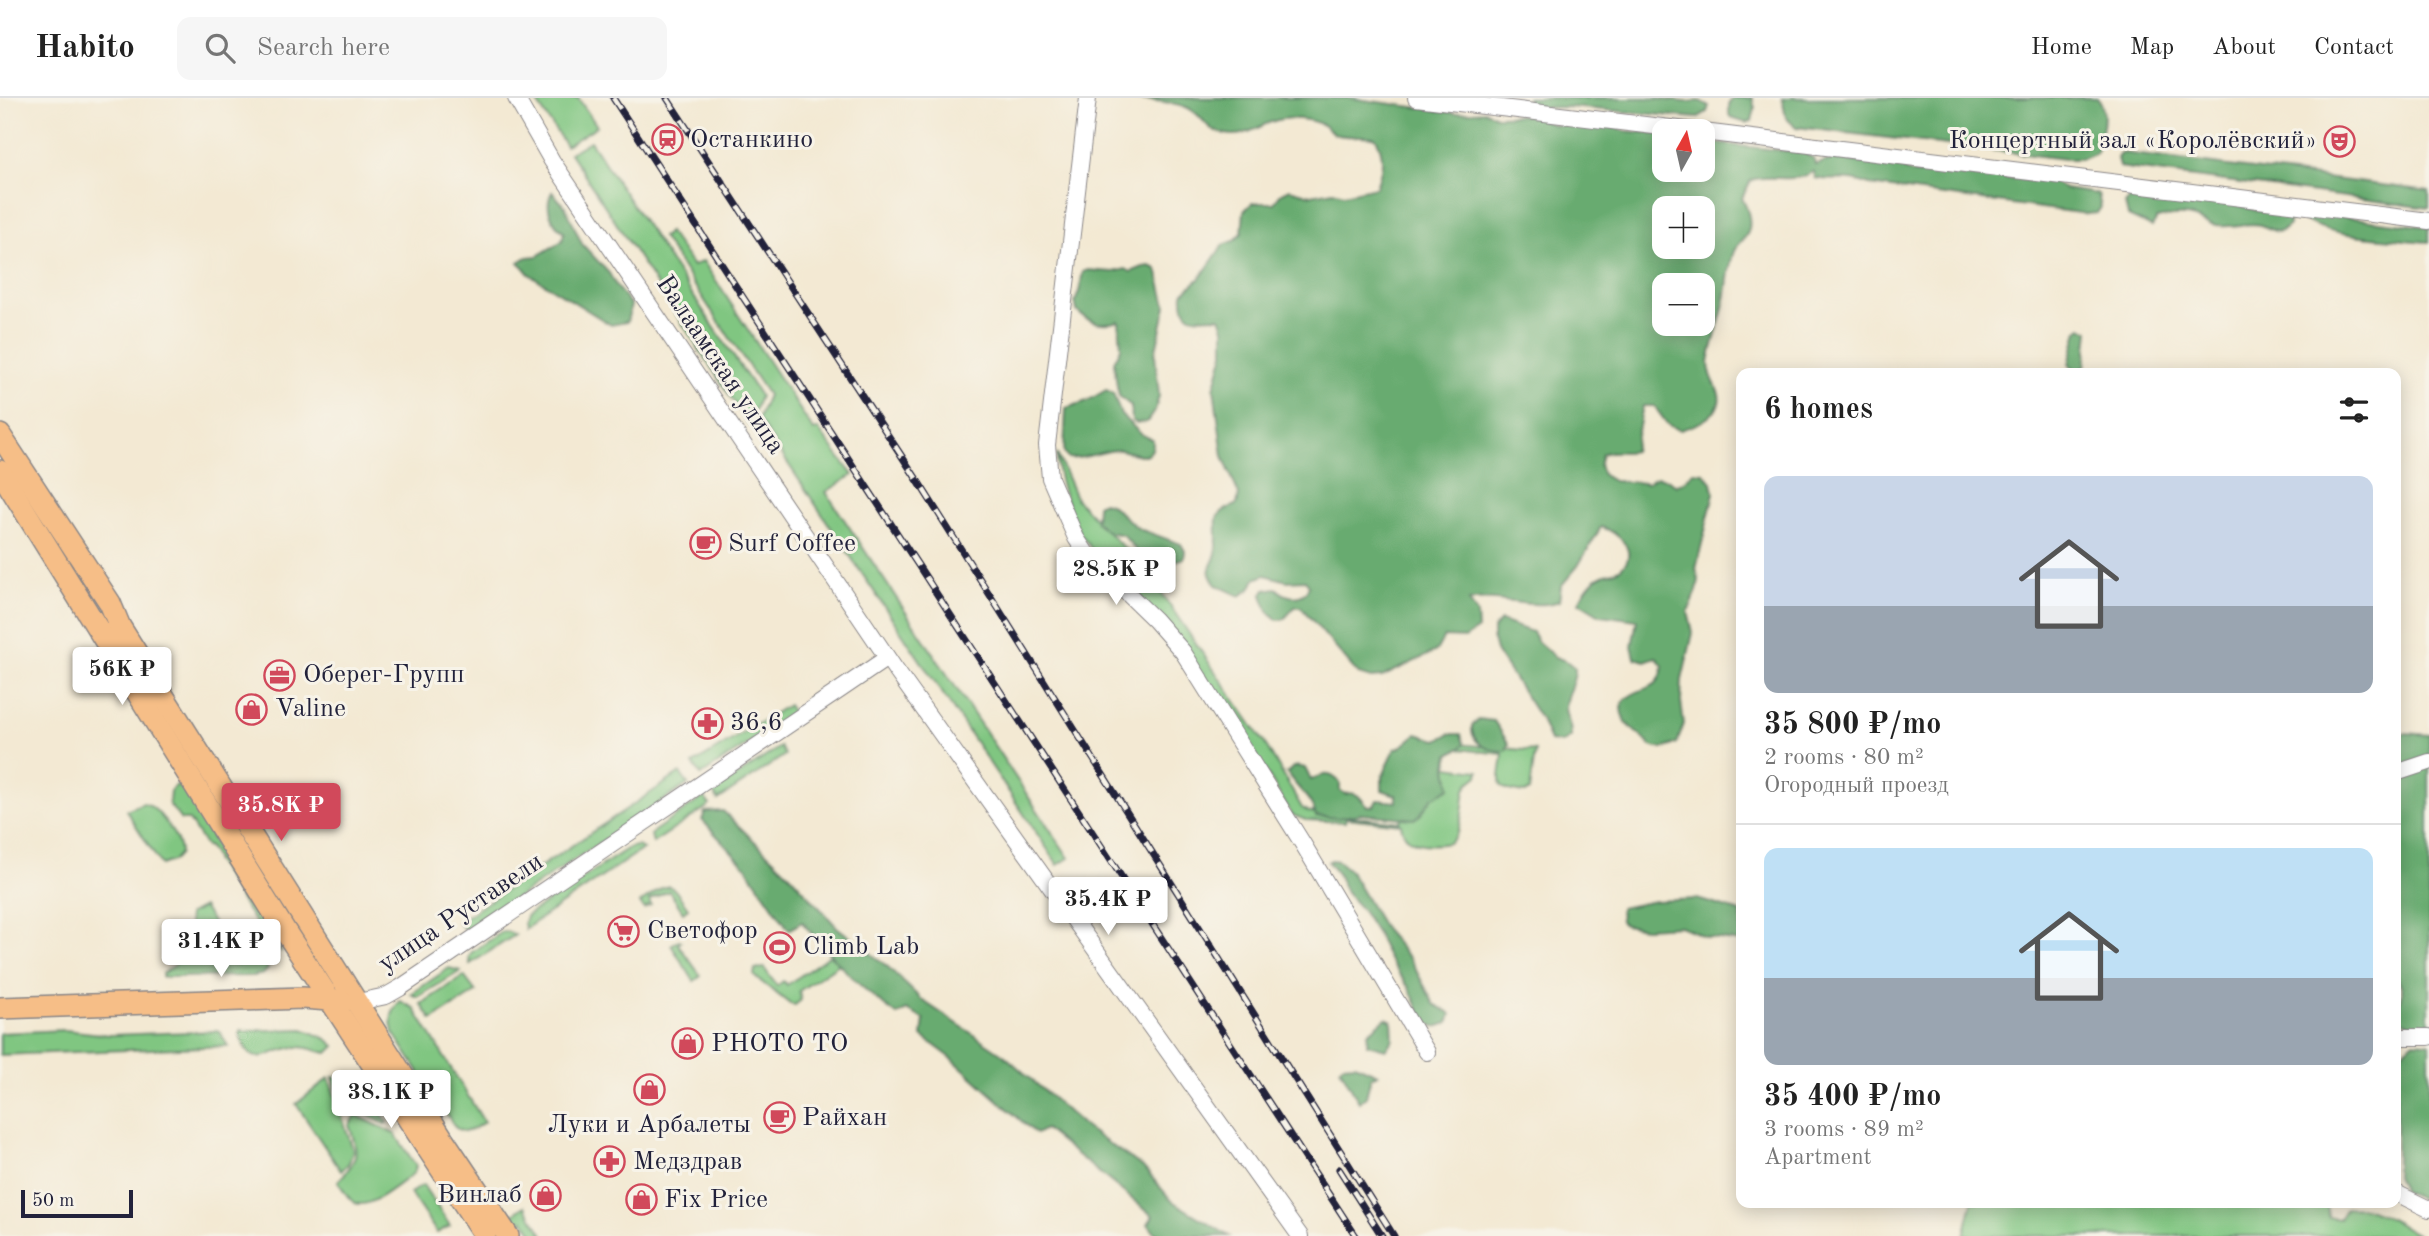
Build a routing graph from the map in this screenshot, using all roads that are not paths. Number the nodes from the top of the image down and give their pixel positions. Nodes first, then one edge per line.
1 (516, 98) edge
2 (1088, 98) edge
3 (1416, 98) edge
4 (1652, 126) edge
5 (1715, 133) edge
6 (2429, 221) edge
7 (0, 435) edge
8 (0, 471) edge
9 (887, 658) junction
10 (2429, 762) edge
11 (2401, 771) edge
12 (332, 1001) junction
13 (358, 1002) junction
14 (0, 1008) edge
15 (2401, 1037) edge
16 (2429, 1037) edge
17 (1427, 1052) dead end
18 (2401, 1195) edge
19 (2429, 1209) edge
20 (485, 1236) edge
21 (508, 1236) edge
22 (1300, 1236) edge

1 - 9 street, Валаамская улица
2 - 17 street
3 - 4 street
5 - 6 street
7 - 13 main road
8 - 12 main road
9 - 13 street, улица Руставели
9 - 22 street, Валаамская улица
10 - 11 street
12 - 13 main road, улица Руставели
12 - 14 main road, улица Руставели
12 - 20 main road
13 - 21 main road
15 - 16 street
18 - 19 street

